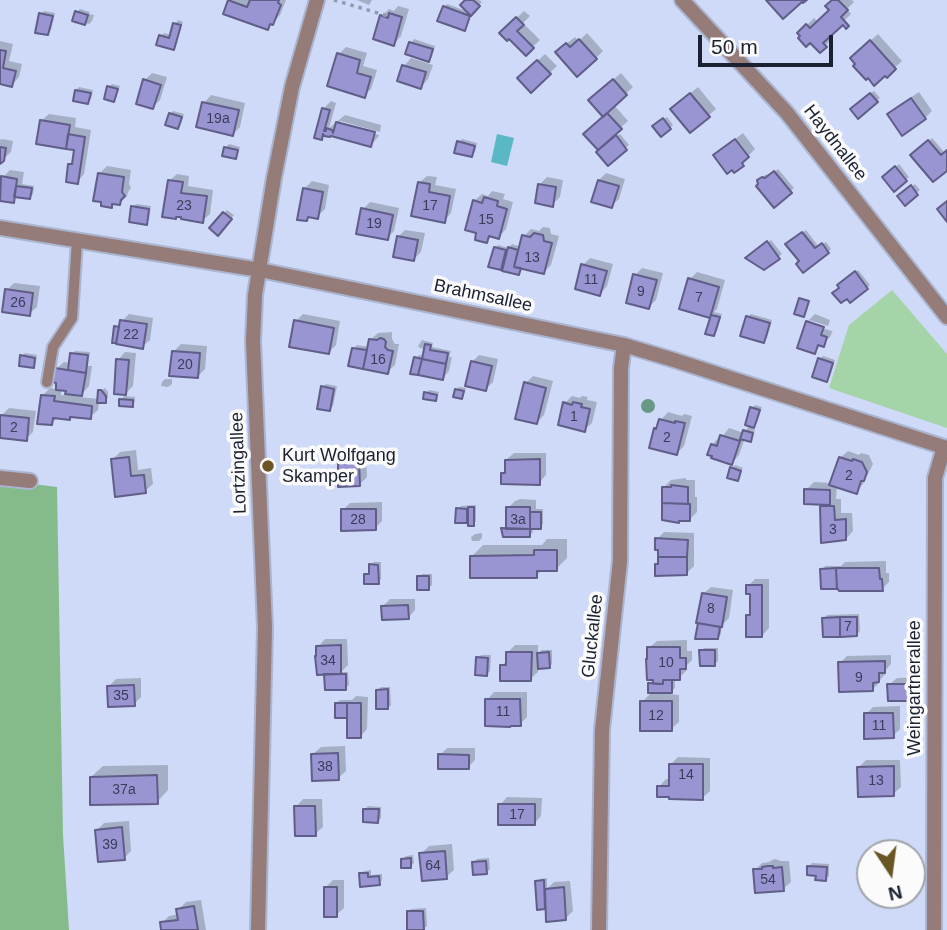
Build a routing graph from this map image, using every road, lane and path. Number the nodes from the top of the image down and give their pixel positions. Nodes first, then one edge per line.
1 (317, 0) edge
2 (334, 0) edge
3 (682, 0) edge
4 (388, 16) dead end
5 (0, 229) edge
6 (77, 241) junction
7 (260, 270) junction
8 (947, 317) edge
9 (624, 345) junction
10 (47, 383) dead end
11 (945, 447) edge
12 (0, 478) edge
13 (30, 481) dead end
14 (947, 927) edge
15 (258, 930) edge
16 (599, 930) edge
17 (933, 930) edge

1 - 7 street, Lortzingallee
2 - 4 path
3 - 8 street, Haydnallee
5 - 6 street, Brahmsallee
6 - 7 street, Brahmsallee
6 - 10 lane
7 - 9 street, Brahmsallee
7 - 15 street, Lortzingallee
9 - 11 street, Brahmsallee
9 - 16 street, Gluckallee
11 - 17 street, Weingartnerallee
12 - 13 street
14 - 17 street

